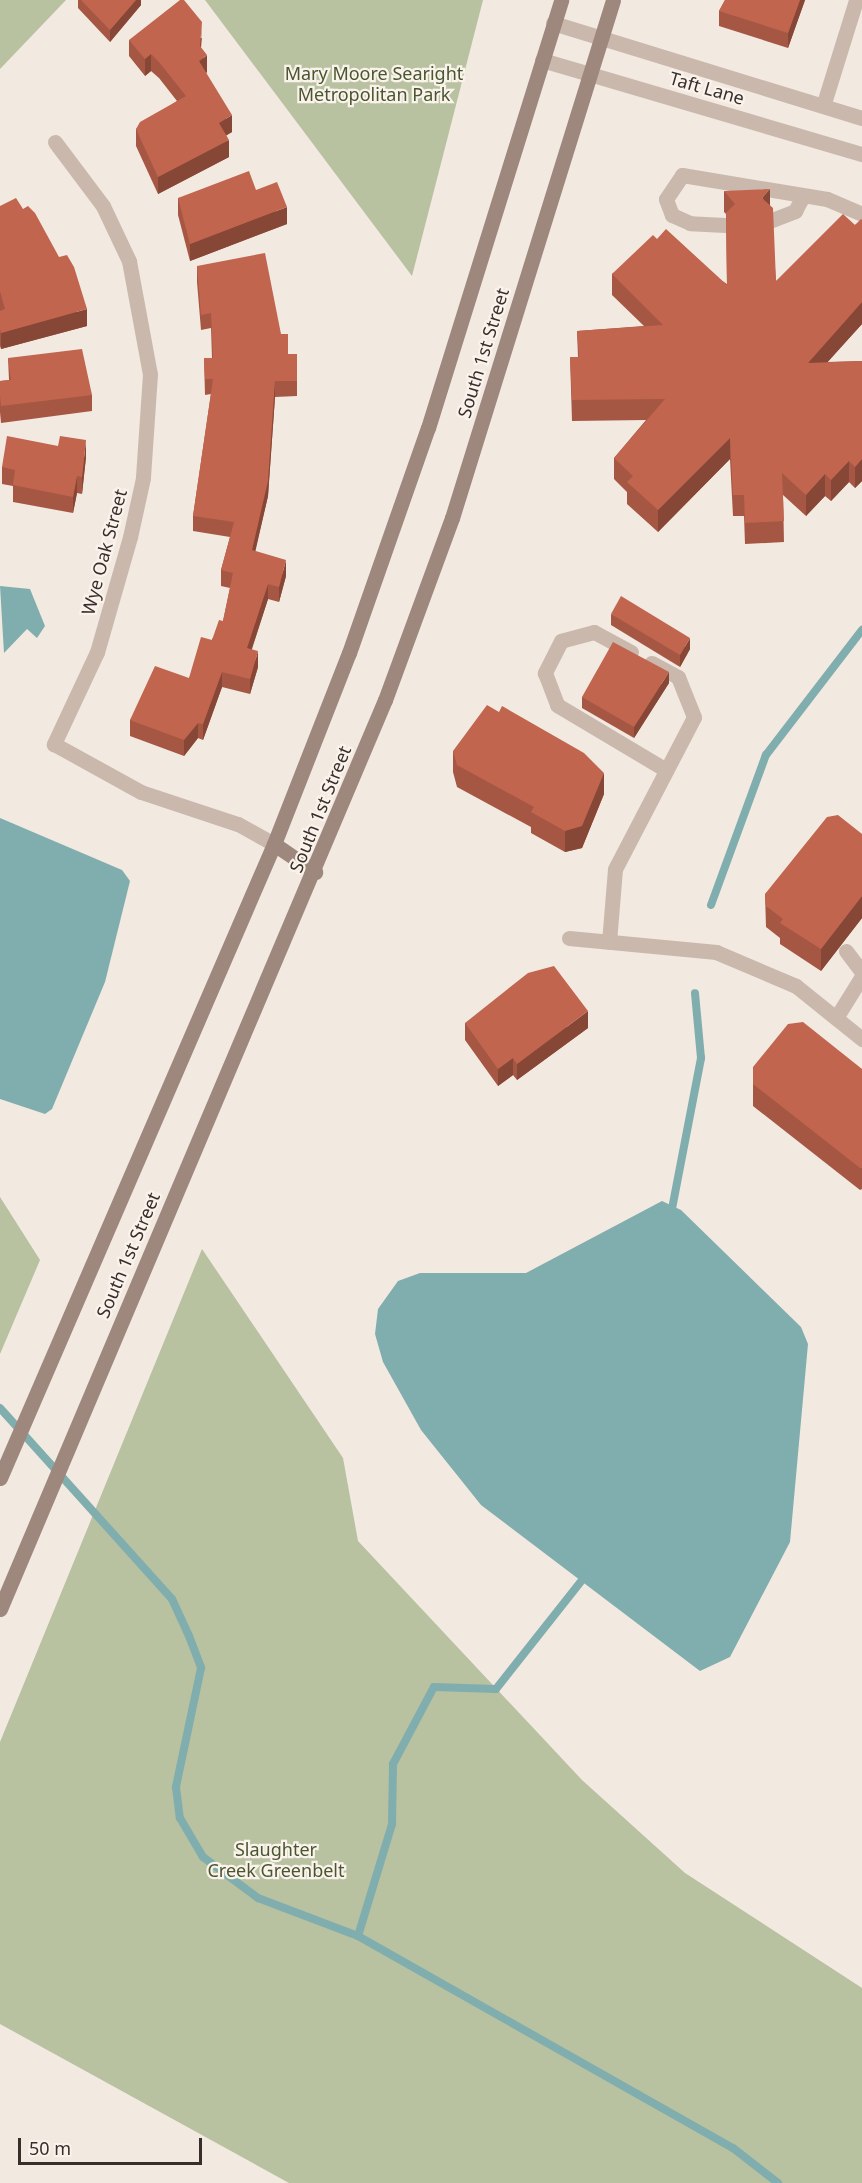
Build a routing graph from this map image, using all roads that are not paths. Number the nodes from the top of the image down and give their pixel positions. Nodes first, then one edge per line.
1 (561, 0) edge
2 (613, 0) edge
3 (856, 0) edge
4 (553, 23) junction
5 (601, 37) junction
6 (542, 60) junction
7 (589, 75) junction
8 (824, 103) junction
9 (862, 118) edge
10 (55, 142) dead end
11 (862, 154) edge
12 (802, 198) junction
13 (862, 214) edge
14 (772, 220) edge
15 (725, 225) edge
16 (666, 770) junction
17 (274, 844) junction
18 (315, 872) junction
19 (569, 938) dead end
20 (609, 942) junction
21 (846, 951) dead end
22 (862, 974) edge
23 (836, 1018) junction
24 (862, 1039) edge
25 (0, 1479) edge
26 (0, 1609) edge

1 - 4 main road, South 1st Street
2 - 5 main road, South 1st Street
3 - 8 street
4 - 5 street, Taft Lane
4 - 6 main road, South 1st Street
5 - 7 main road, South 1st Street
5 - 8 street, Taft Lane
6 - 7 street, Taft Lane
6 - 17 main road, South 1st Street
7 - 11 street, Taft Lane
7 - 18 main road, South 1st Street
8 - 9 street, Taft Lane
10 - 17 street, Wye Oak Street
12 - 13 street
12 - 14 street
12 - 15 street
16 - 16 street
16 - 20 street
17 - 18 main road
17 - 25 main road, South 1st Street
18 - 26 main road, South 1st Street
19 - 20 street
20 - 23 street
21 - 22 street
22 - 23 street
23 - 24 street

